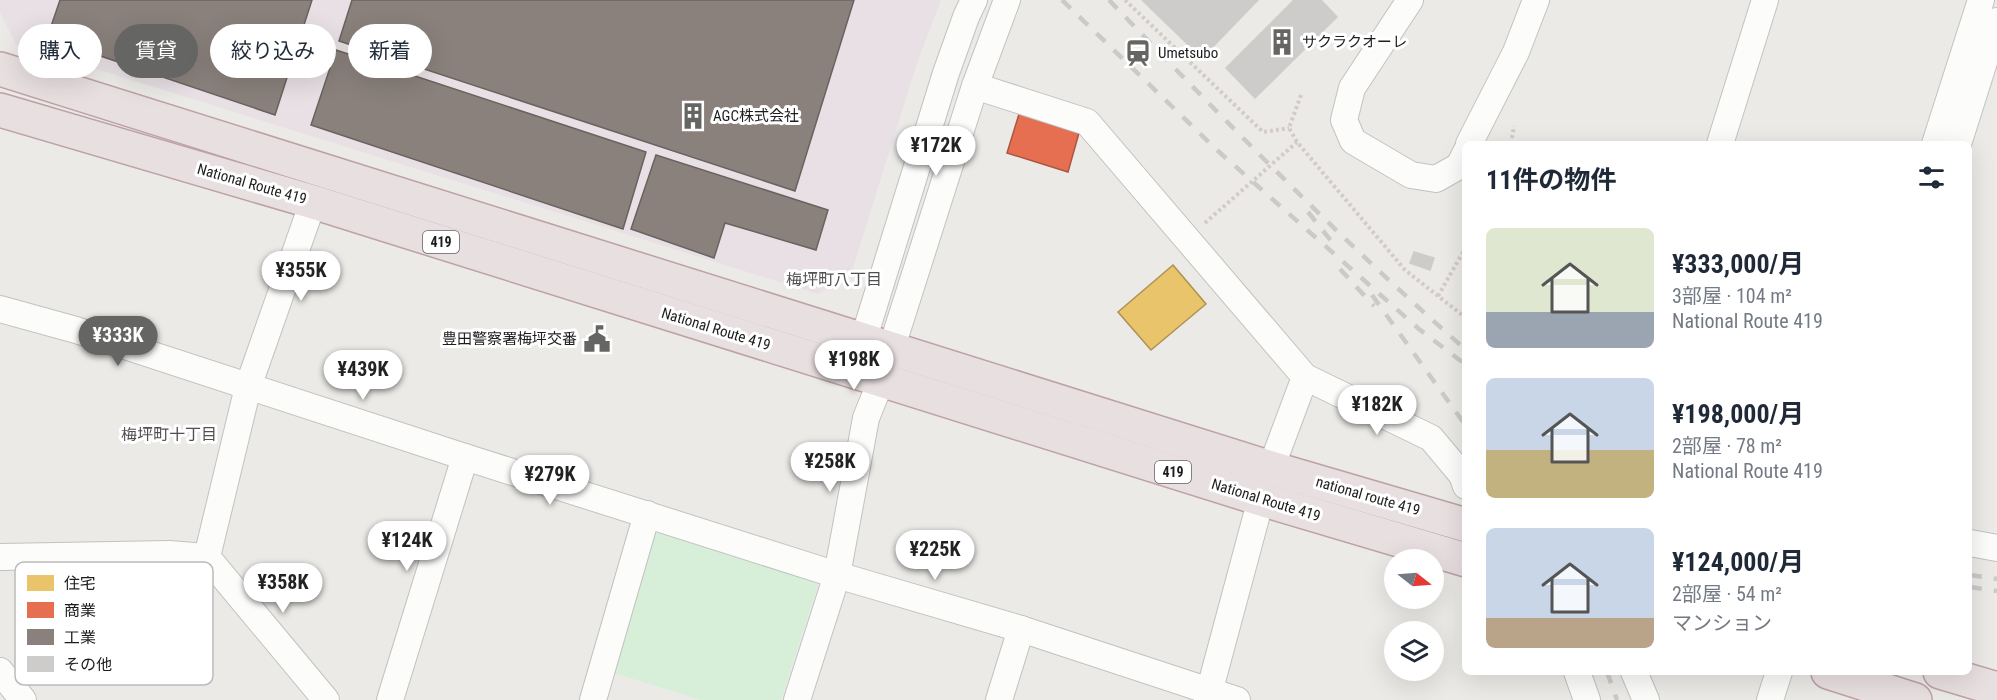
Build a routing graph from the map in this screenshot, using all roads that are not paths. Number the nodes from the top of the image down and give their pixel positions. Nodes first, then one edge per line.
1 (974, 0) edge
2 (1007, 0) edge
3 (1410, 0) edge
4 (1536, 0) edge
5 (1765, 0) edge
6 (1981, 0) edge
7 (1997, 21) edge
8 (0, 69) edge
9 (975, 86) junction
10 (0, 110) edge
11 (1471, 141) edge
12 (1721, 141) edge
13 (1936, 141) edge
14 (1959, 141) edge
15 (1462, 160) edge
16 (313, 202) junction
17 (0, 309) edge
18 (877, 344) junction
19 (868, 376) junction
20 (1305, 377) junction
21 (248, 387) junction
22 (465, 457) junction
23 (1271, 468) junction
24 (1462, 475) edge
25 (1261, 499) junction
26 (647, 514) junction
27 (1462, 524) edge
28 (1972, 543) edge
29 (1997, 548) edge
30 (0, 557) edge
31 (207, 557) junction
32 (1462, 559) edge
33 (211, 562) edge
34 (213, 564) edge
35 (837, 575) junction
36 (1021, 629) junction
37 (0, 671) edge
38 (1577, 675) edge
39 (1635, 675) edge
40 (1778, 675) edge
41 (1837, 675) edge
42 (1950, 675) edge
43 (1997, 689) edge
44 (1208, 696) edge
45 (23, 700) edge
46 (326, 700) edge
47 (390, 700) edge
48 (593, 700) edge
49 (797, 700) edge
50 (999, 700) edge
51 (1237, 700) edge
52 (1587, 700) edge
53 (1646, 700) edge
54 (1770, 700) edge
55 (1915, 700) edge

1 - 18 street
2 - 9 street
3 - 15 street
4 - 11 street
5 - 12 street
6 - 13 street
7 - 14 street
8 - 18 highway, National Route 419 / 419
9 - 18 street
9 - 20 street
10 - 16 highway, National Route 419 / 419
16 - 19 highway, National Route 419 / 419
16 - 21 street
17 - 21 street
18 - 19 street
18 - 23 highway, National Route 419 / 419
19 - 25 highway, National Route 419 / 419
19 - 35 street
20 - 23 street
20 - 24 street
21 - 22 street
21 - 31 street
22 - 26 street
22 - 47 street
23 - 27 highway, national route 419 / 419
25 - 32 highway, National Route 419 / 419
25 - 44 street
26 - 35 street
26 - 48 street
28 - 29 street
30 - 31 street
31 - 33 street
34 - 46 street
35 - 36 street
35 - 49 street
36 - 44 street
36 - 50 street
37 - 45 street
38 - 52 street
39 - 53 street
40 - 54 street
41 - 55 highway
42 - 43 highway
44 - 51 street

